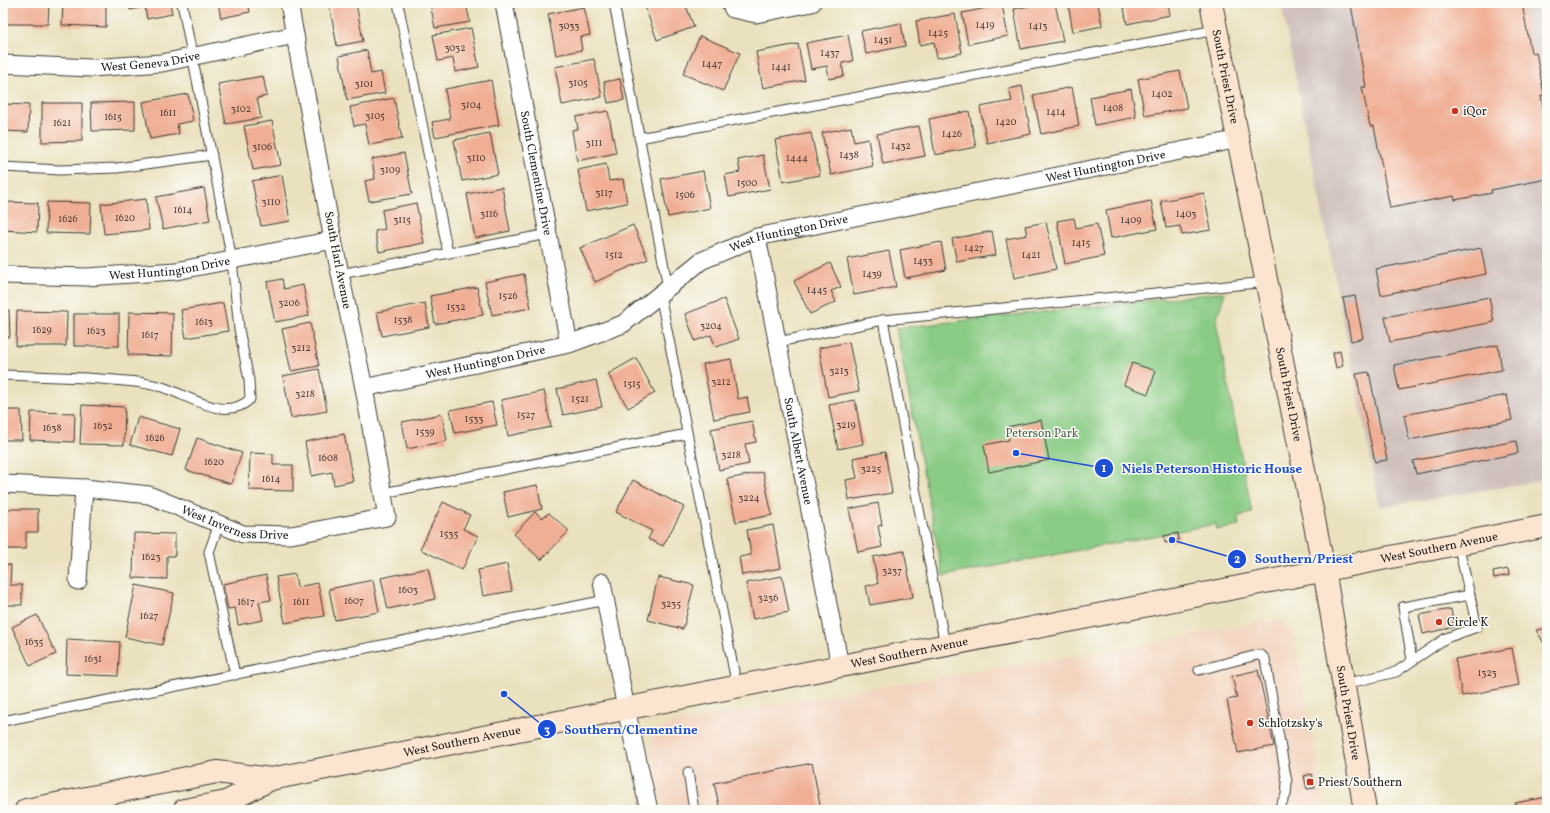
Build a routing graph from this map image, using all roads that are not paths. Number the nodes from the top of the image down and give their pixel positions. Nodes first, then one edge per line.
1 (182, 3) edge
2 (289, 3) edge
3 (398, 3) edge
4 (504, 3) edge
5 (614, 3) edge
6 (812, 3) edge
7 (1210, 3) edge
8 (732, 6) edge
9 (1216, 30) junction
10 (295, 35) junction
11 (193, 57) junction
12 (3, 64) edge
13 (639, 138) junction
14 (1239, 139) junction
15 (212, 155) junction
16 (3, 167) edge
17 (548, 234) junction
18 (757, 237) junction
19 (333, 240) junction
20 (448, 253) junction
21 (232, 260) junction
22 (340, 274) junction
23 (3, 275) edge
24 (1267, 282) junction
25 (664, 291) junction
26 (883, 320) junction
27 (778, 342) junction
28 (569, 344) junction
29 (3, 375) edge
30 (364, 388) junction
31 (687, 434) junction
32 (3, 484) edge
33 (84, 488) junction
34 (383, 493) junction
35 (387, 517) joint
36 (219, 524) junction
37 (1547, 526) edge
38 (1458, 543) junction
39 (1324, 570) junction
40 (78, 581) dead end
41 (602, 582) dead end
42 (1470, 595) junction
43 (606, 600) junction
44 (945, 646) junction
45 (1412, 660) junction
46 (840, 666) junction
47 (1198, 670) dead end
48 (235, 675) junction
49 (1345, 684) junction
50 (737, 686) junction
51 (626, 708) junction
52 (3, 721) edge
53 (688, 772) dead end
54 (271, 779) junction
55 (26, 810) edge
56 (184, 810) edge
57 (649, 810) edge
58 (694, 810) edge
59 (1278, 810) edge
60 (1365, 810) edge

1 - 11 lane
2 - 10 street, South Harl Avenue
3 - 20 lane
4 - 17 street, South Clementine Drive
5 - 13 lane
6 - 8 street
7 - 9 main road, South Priest Drive
9 - 13 lane
9 - 14 main road, South Priest Drive
10 - 11 street, West Geneva Drive
10 - 19 street, South Harl Avenue
11 - 12 street, West Geneva Drive
11 - 15 lane
13 - 25 lane
14 - 18 street, West Huntington Drive
14 - 24 main road, South Priest Drive
15 - 16 lane
15 - 21 lane
17 - 20 lane
17 - 28 street, South Clementine Drive
18 - 25 street, West Huntington Drive
18 - 27 street, South Albert Avenue
19 - 21 street, West Huntington Drive
19 - 22 street, South Harl Avenue
20 - 22 lane
21 - 23 street, West Huntington Drive
21 - 29 lane
22 - 30 street, South Harl Avenue
24 - 26 lane
24 - 39 main road, South Priest Drive
25 - 28 street, West Huntington Drive
25 - 31 lane
26 - 27 lane
26 - 44 lane
27 - 46 street, South Albert Avenue
28 - 30 street, West Huntington Drive
30 - 34 street, South Harl Avenue
31 - 34 lane
31 - 50 lane
32 - 33 street, West Inverness Drive
33 - 36 street, West Inverness Drive
33 - 40 street
34 - 35 street, South Harl Avenue
35 - 36 street, West Inverness Drive
36 - 48 lane
37 - 38 main road, West Southern Avenue
38 - 39 main road, West Southern Avenue
38 - 42 lane
39 - 44 main road, West Southern Avenue
39 - 49 main road, South Priest Drive
41 - 43 street
42 - 45 lane
42 - 45 lane
43 - 48 lane
43 - 51 street
44 - 46 main road, West Southern Avenue
45 - 49 lane
46 - 50 main road, West Southern Avenue
47 - 59 lane
48 - 52 lane
49 - 60 main road, South Priest Drive
50 - 51 main road, West Southern Avenue
51 - 54 main road, West Southern Avenue
51 - 57 street
53 - 58 lane
54 - 55 main road, West Southern Avenue
54 - 56 main road, West Southern Avenue

